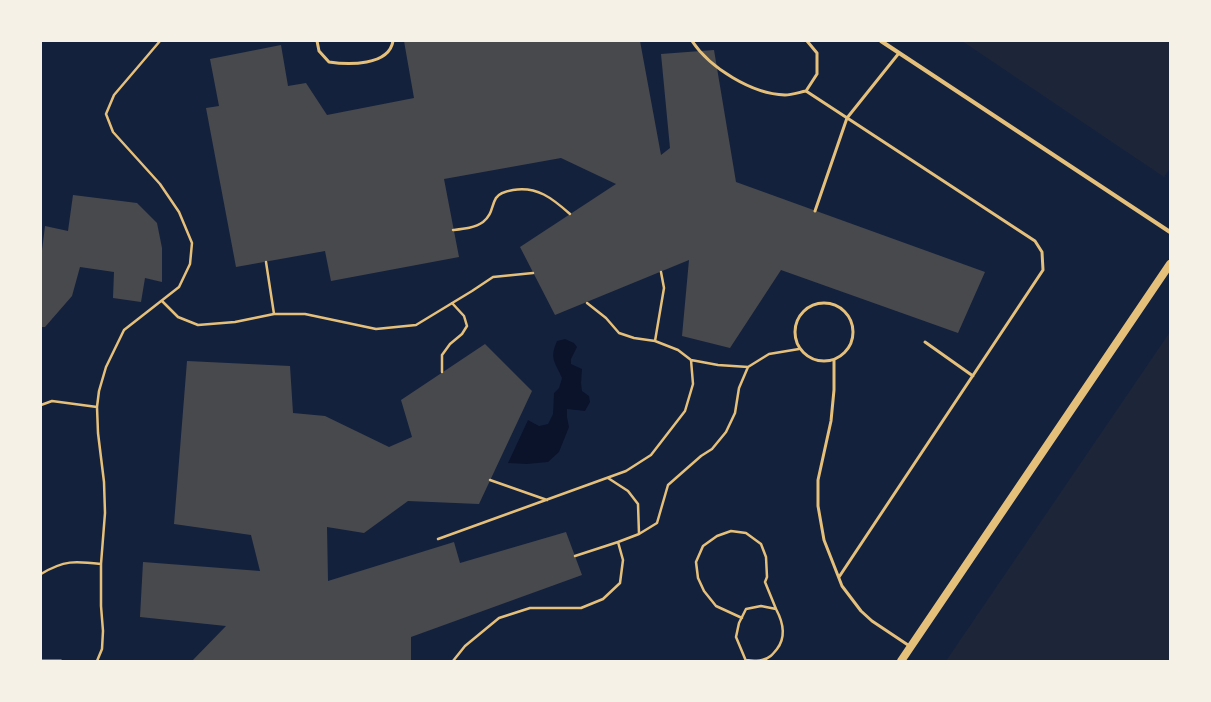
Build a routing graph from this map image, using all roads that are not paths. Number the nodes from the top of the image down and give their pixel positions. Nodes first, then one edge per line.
1 (317, 41) edge
2 (393, 41) edge
3 (692, 41) edge
4 (806, 41) edge
5 (882, 41) edge
6 (899, 53) junction
7 (806, 91) junction
8 (847, 118) junction
9 (815, 211) dead end
10 (1170, 232) edge
11 (1170, 264) edge
12 (925, 342) dead end
13 (834, 360) junction
14 (973, 376) junction
15 (839, 577) junction
16 (911, 647) junction
17 (41, 661) edge
18 (61, 661) edge
19 (901, 661) edge

1 - 2 lane
3 - 7 lane
4 - 7 lane
5 - 6 street
6 - 8 lane
6 - 10 street
7 - 8 lane
8 - 9 lane
8 - 14 lane
11 - 16 main road
12 - 14 lane
13 - 13 lane
13 - 15 lane
14 - 15 lane
15 - 16 lane
16 - 19 main road
17 - 18 lane

